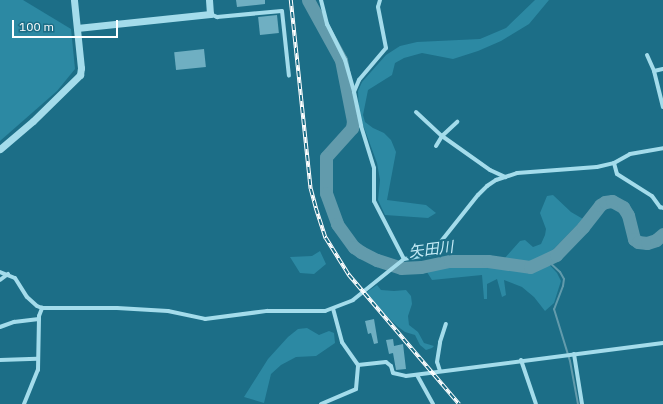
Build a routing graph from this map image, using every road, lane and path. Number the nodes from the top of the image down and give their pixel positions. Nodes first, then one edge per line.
1 (74, 0) edge
2 (209, 0) edge
3 (321, 0) edge
4 (380, 0) edge
5 (210, 14) junction
6 (77, 28) junction
7 (647, 55) dead end
8 (663, 69) edge
9 (654, 71) junction
10 (289, 76) dead end
11 (354, 92) junction
12 (663, 108) edge
13 (416, 112) dead end
14 (458, 122) dead end
15 (442, 136) junction
16 (436, 146) dead end
17 (663, 148) edge
18 (0, 149) edge
19 (614, 163) junction
20 (505, 177) junction
21 (663, 208) edge
22 (402, 260) junction
23 (0, 272) edge
24 (8, 274) junction
25 (0, 280) edge
26 (42, 308) junction
27 (333, 309) junction
28 (39, 319) junction
29 (446, 324) dead end
30 (0, 327) edge
31 (663, 343) edge
32 (574, 354) junction
33 (37, 359) junction
34 (0, 360) edge
35 (521, 360) junction
36 (358, 365) junction
37 (440, 371) junction
38 (417, 375) junction
39 (24, 404) edge
40 (320, 404) edge
41 (433, 404) edge
42 (536, 404) edge
43 (582, 404) edge

1 - 6 street
2 - 5 street
3 - 11 street
4 - 11 street
5 - 6 street
5 - 10 street
6 - 18 street
7 - 9 street
8 - 9 street
9 - 12 street
11 - 22 street
13 - 15 street
14 - 15 street
15 - 16 street
15 - 20 street
17 - 19 street
19 - 20 street
19 - 21 street
20 - 22 street
22 - 27 street
23 - 24 street
24 - 25 street
24 - 26 street
26 - 27 street
26 - 28 street
27 - 36 street
28 - 30 street
28 - 33 street
29 - 37 street
31 - 32 street
32 - 35 street
32 - 43 street
33 - 34 street
33 - 39 street
35 - 37 street
35 - 42 street
36 - 38 street
36 - 40 street
37 - 38 street
38 - 41 street

